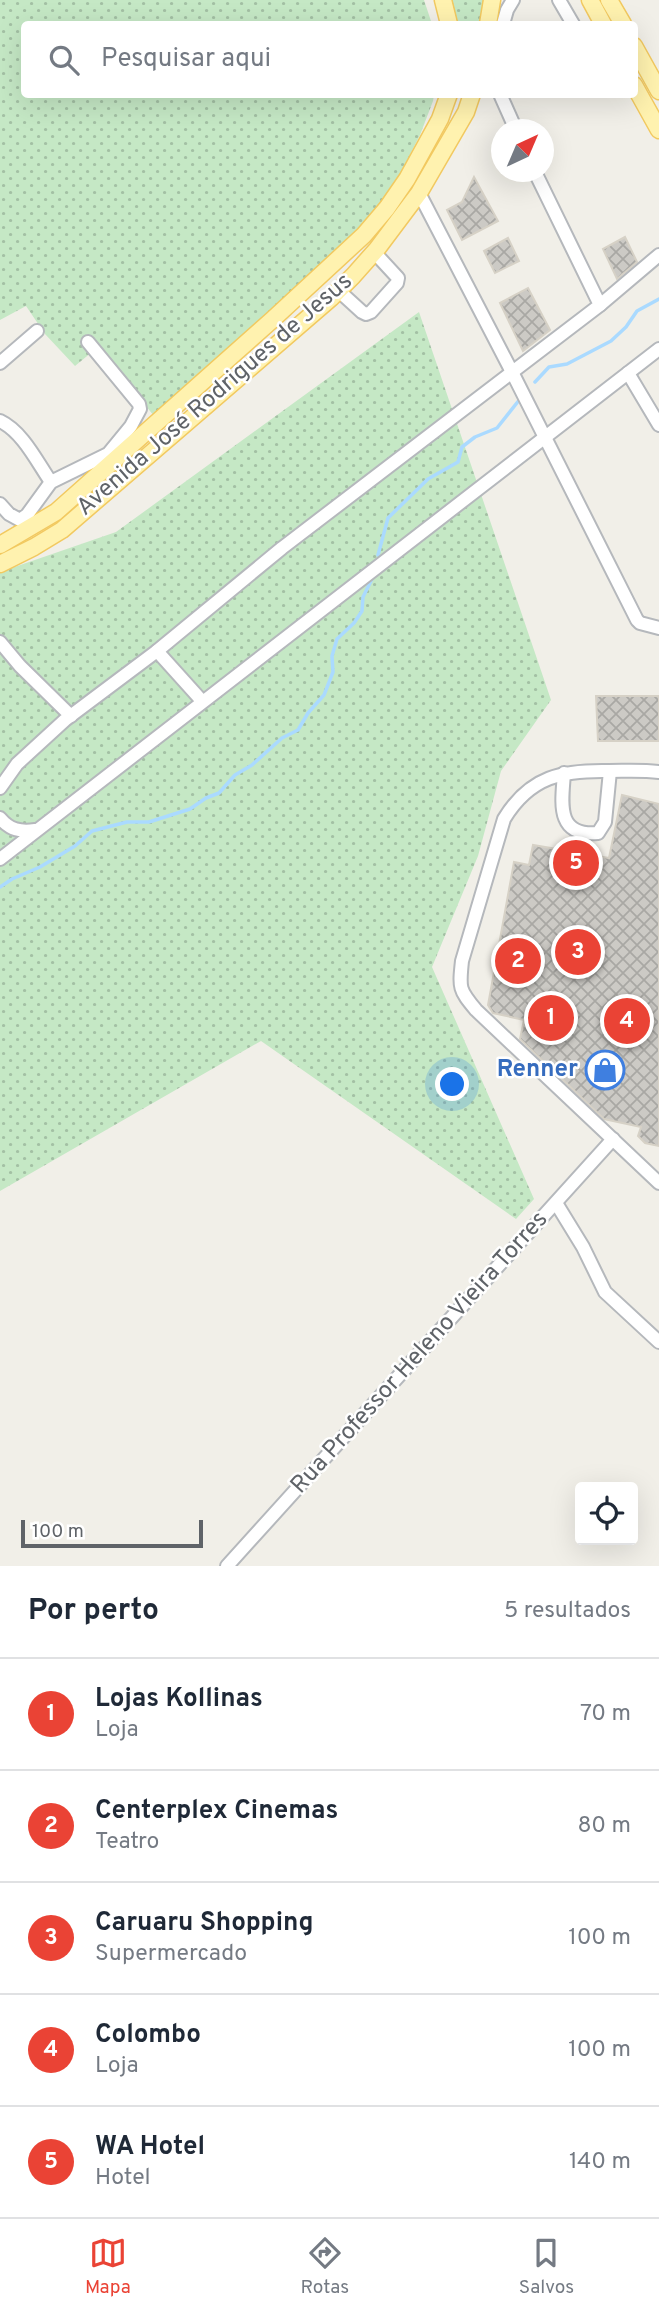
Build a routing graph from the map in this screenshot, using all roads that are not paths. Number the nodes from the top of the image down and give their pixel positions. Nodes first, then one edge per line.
1 (443, 0) edge
2 (492, 0) edge
3 (513, 0) edge
4 (559, 0) edge
5 (590, 0) edge
6 (609, 0) edge
7 (448, 21) edge
8 (488, 21) edge
9 (504, 21) edge
10 (571, 21) edge
11 (601, 21) edge
12 (621, 21) edge
13 (638, 52) edge
14 (659, 90) edge
15 (638, 91) edge
16 (448, 98) edge
17 (471, 98) edge
18 (502, 98) edge
19 (511, 119) edge
20 (659, 130) edge
21 (540, 182) edge
22 (419, 193) junction
23 (374, 252) junction
24 (659, 255) edge
25 (339, 290) junction
26 (600, 305) junction
27 (37, 331) dead end
28 (88, 342) dead end
29 (659, 349) edge
30 (0, 363) edge
31 (512, 372) junction
32 (628, 373) junction
33 (0, 421) edge
34 (659, 425) edge
35 (545, 437) junction
36 (111, 457) junction
37 (51, 482) junction
38 (0, 504) edge
39 (0, 545) edge
40 (0, 564) edge
41 (659, 628) edge
42 (0, 642) edge
43 (157, 651) junction
44 (202, 701) junction
45 (71, 716) junction
46 (610, 771) junction
47 (659, 772) edge
48 (564, 773) junction
49 (0, 788) edge
50 (0, 818) edge
51 (35, 831) junction
52 (0, 859) edge
53 (613, 1139) junction
54 (659, 1183) edge
55 (556, 1203) junction
56 (659, 1342) edge
57 (228, 1566) edge

1 - 7 main road
2 - 8 main road
3 - 9 street
4 - 10 street
5 - 11 main road
6 - 12 main road
13 - 14 main road
15 - 20 main road
16 - 36 main road, Avenida José Rodrigues de Jesus
17 - 22 main road, Avenida José Rodrigues de Jesus
18 - 19 street
21 - 26 street
22 - 23 main road, Avenida José Rodrigues de Jesus
22 - 31 street
23 - 25 main road, Avenida José Rodrigues de Jesus
23 - 25 street
24 - 26 street
25 - 40 main road, Avenida José Rodrigues de Jesus
26 - 31 street
27 - 30 street
28 - 36 street
29 - 32 street
31 - 35 street
31 - 43 street
32 - 34 street
32 - 35 street
33 - 37 street
35 - 41 street
35 - 44 street
36 - 37 street
36 - 39 main road, Avenida José Rodrigues de Jesus
37 - 38 street
42 - 45 street
43 - 44 street
43 - 45 street
44 - 51 street
45 - 49 street
46 - 47 street
46 - 48 street
46 - 48 street
48 - 53 street
50 - 51 street
51 - 52 street
53 - 54 street
53 - 55 street, Rua Professor Heleno Vieira Torres
55 - 56 street
55 - 57 street, Rua Professor Heleno Vieira Torres

